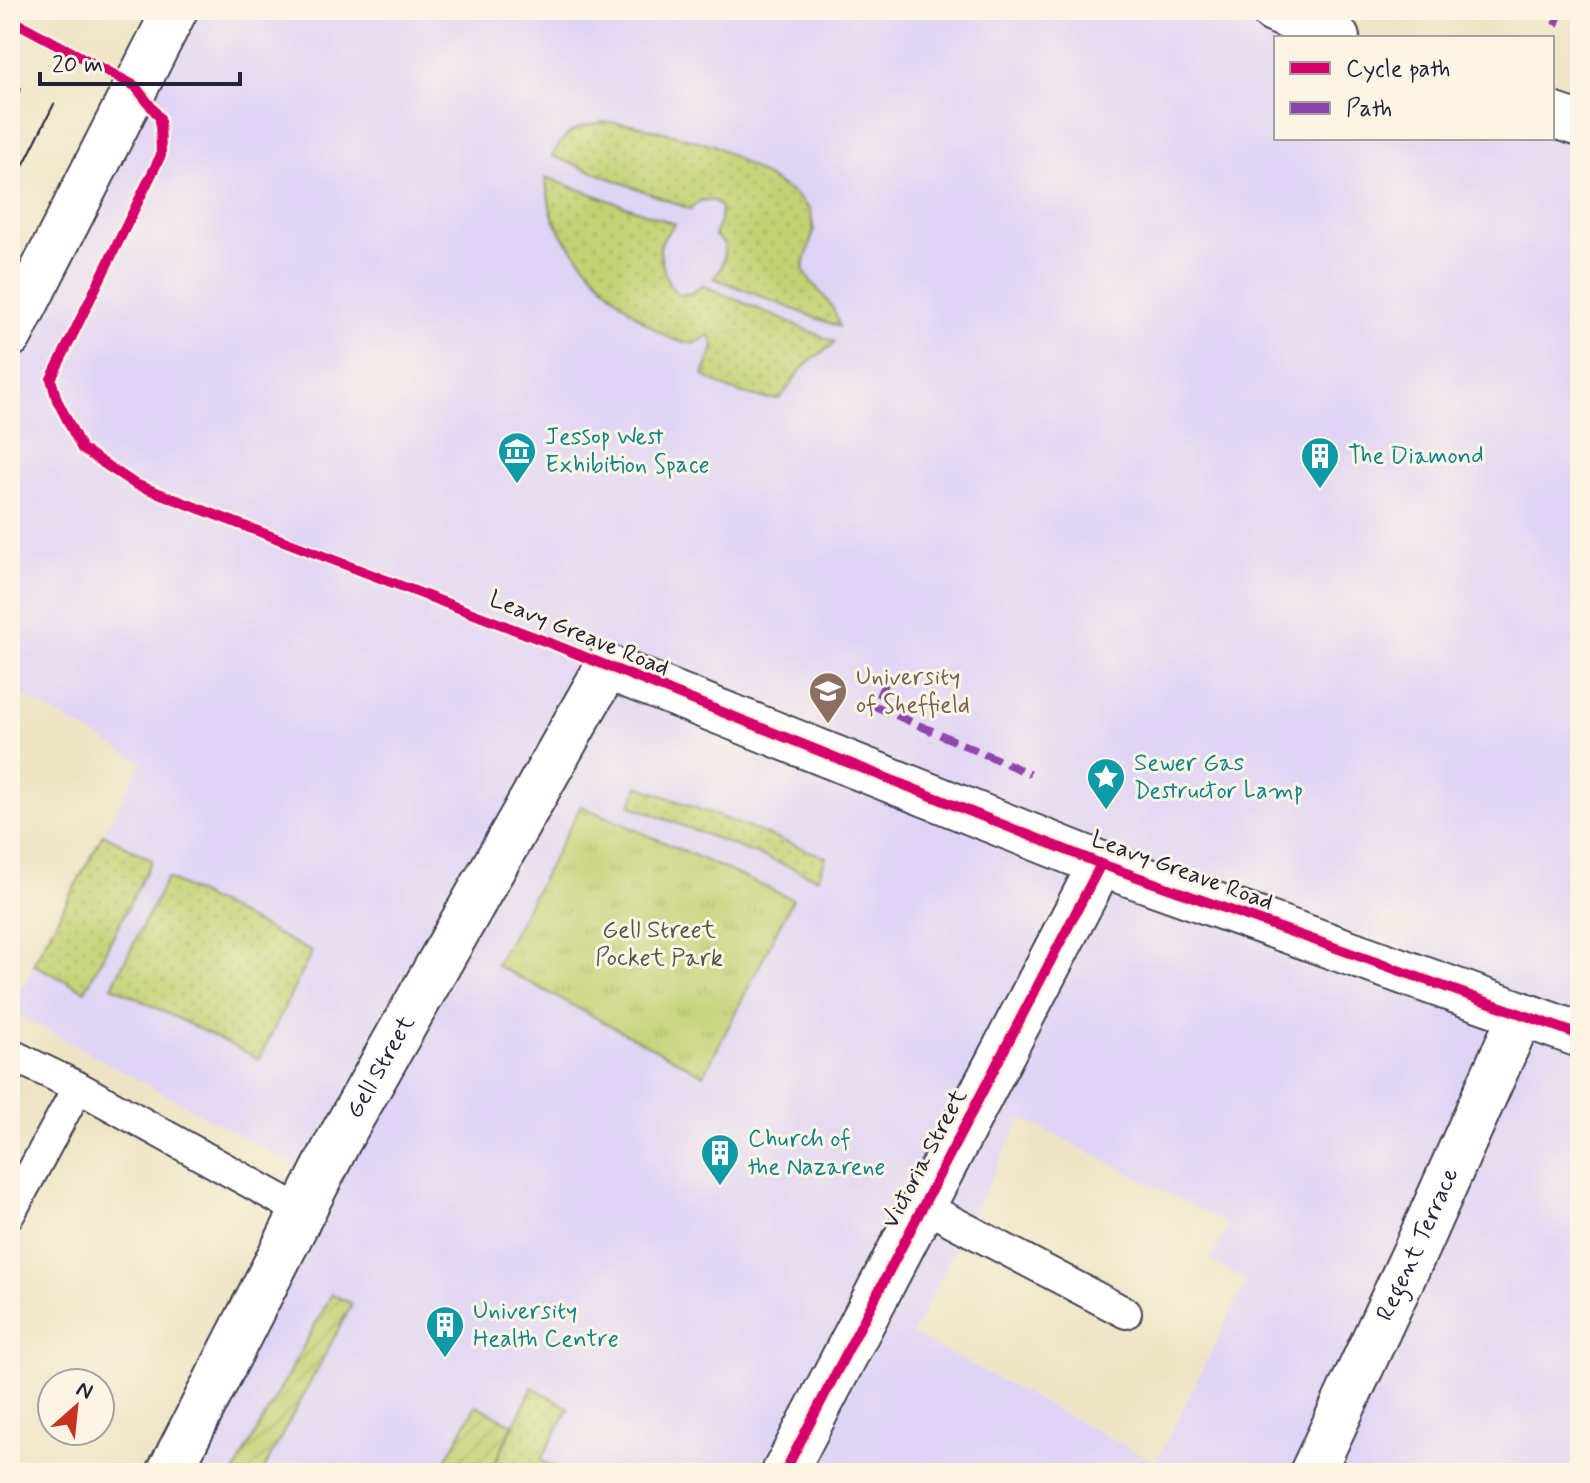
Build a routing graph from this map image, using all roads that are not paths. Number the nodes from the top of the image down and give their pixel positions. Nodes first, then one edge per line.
1 (175, 10) edge
2 (1273, 10) edge
3 (1332, 36) edge
4 (1554, 116) edge
5 (1580, 124) edge
6 (10, 335) edge
7 (607, 667) joint
8 (1101, 864) junction
9 (1521, 1014) junction
10 (1580, 1035) edge
11 (10, 1054) edge
12 (78, 1087) junction
13 (932, 1187) junction
14 (303, 1212) junction
15 (10, 1213) edge
16 (1126, 1313) dead end
17 (169, 1473) edge
18 (784, 1473) edge
19 (1312, 1473) edge

1 - 6 main road
2 - 3 main road
4 - 5 main road
7 - 8 main road, Leavy Greave Road
7 - 14 main road, Gell Street
8 - 9 main road, Leavy Greave Road
8 - 13 main road, Victoria Street
9 - 10 main road, Leavy Greave Road
9 - 19 main road, Regent Terrace
11 - 12 lane
12 - 14 lane
12 - 15 lane
13 - 16 lane
13 - 18 main road, Victoria Street
14 - 17 main road, Gell Street

